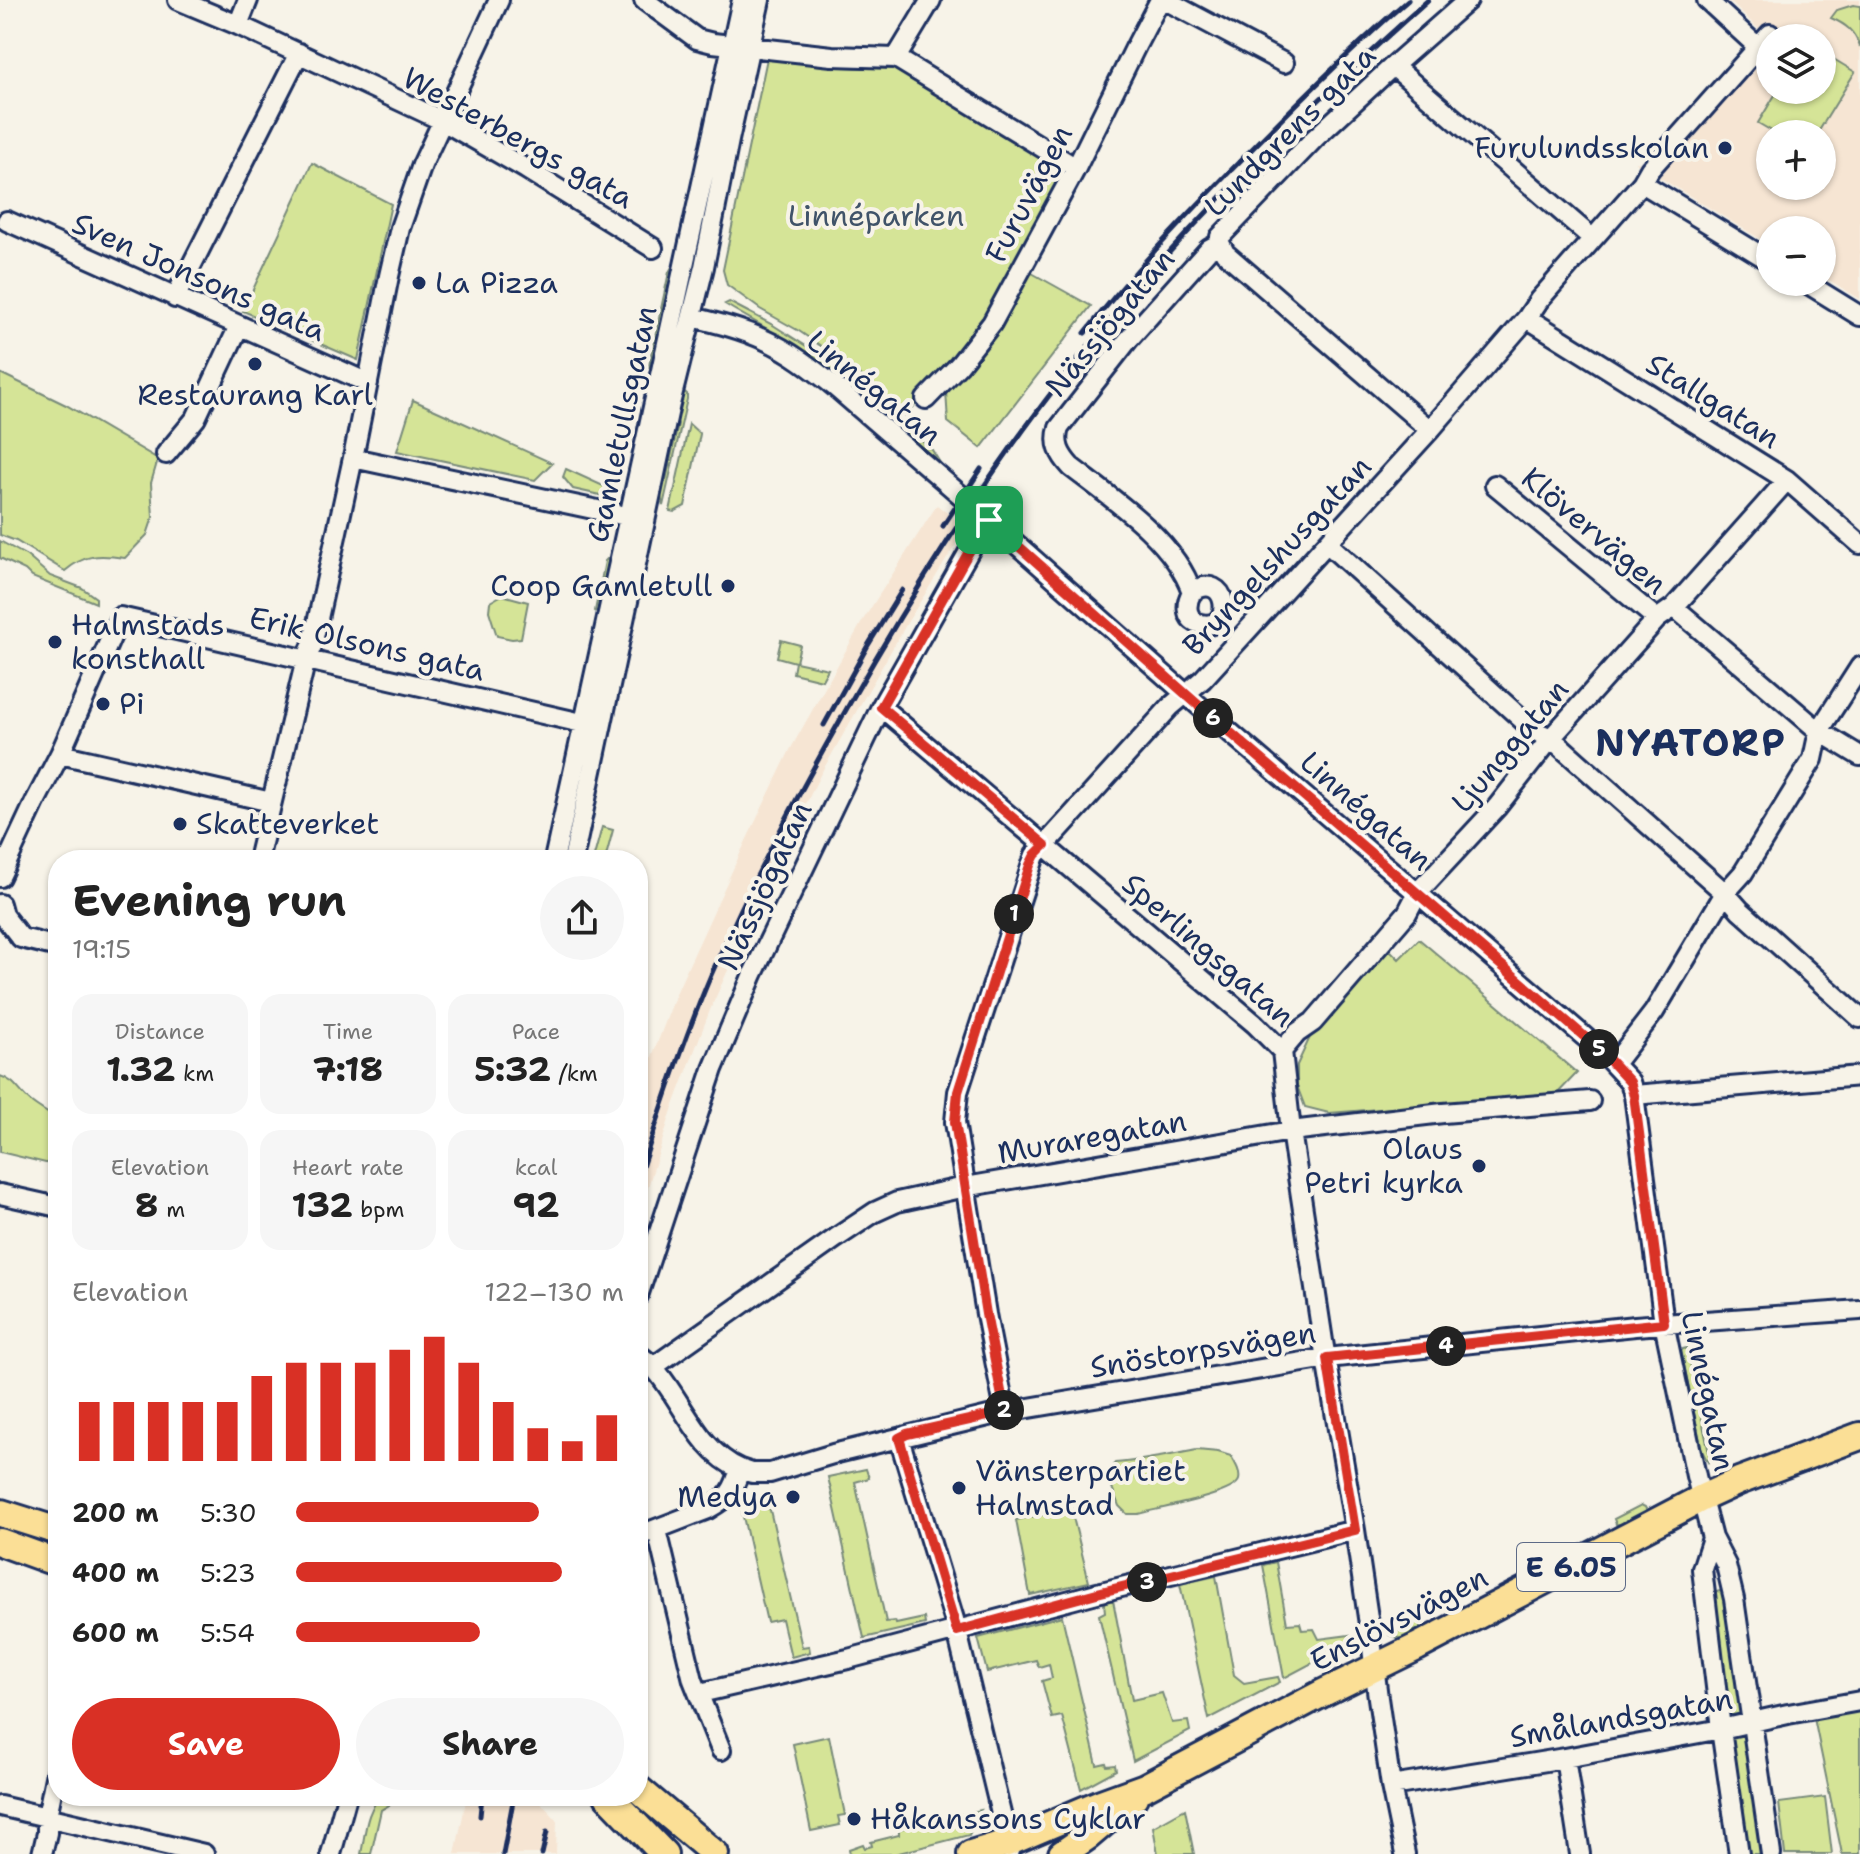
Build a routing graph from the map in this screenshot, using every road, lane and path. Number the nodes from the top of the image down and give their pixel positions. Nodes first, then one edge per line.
1 (178, 0) edge
2 (248, 0) edge
3 (499, 0) edge
4 (644, 0) edge
5 (742, 0) edge
6 (760, 0) edge
7 (931, 0) edge
8 (1163, 0) edge
9 (1468, 0) edge
10 (1707, 0) edge
11 (238, 25) junction
12 (740, 47) junction
13 (299, 53) junction
14 (896, 58) junction
15 (1284, 63) dead end
16 (1393, 66) junction
17 (443, 121) junction
18 (1076, 168) junction
19 (1642, 183) junction
20 (7, 221) dead end
21 (1592, 238) junction
22 (1220, 243) junction
23 (653, 248) dead end
24 (1756, 252) edge
25 (1828, 296) edge
26 (175, 298) junction
27 (1860, 316) edge
28 (692, 317) junction
29 (1527, 318) junction
30 (239, 326) junction
31 (368, 383) junction
32 (926, 399) dead end
33 (1430, 430) junction
34 (166, 454) dead end
35 (353, 458) junction
36 (1787, 480) junction
37 (1495, 485) dead end
38 (639, 519) junction
39 (989, 520) junction
40 (1328, 544) junction
41 (1860, 544) edge
42 (1192, 592) dead end
43 (1674, 607) junction
44 (1657, 619) junction
45 (306, 659) junction
46 (1860, 667) edge
47 (1186, 693) junction
48 (881, 707) junction
49 (594, 725) junction
50 (1819, 731) junction
51 (1551, 738) junction
52 (60, 754) junction
53 (1860, 756) edge
54 (271, 802) junction
55 (1045, 845) junction
56 (260, 850) edge
57 (557, 850) edge
58 (575, 850) edge
59 (0, 877) edge
60 (1418, 892) junction
61 (1725, 893) junction
62 (0, 904) edge
63 (48, 945) edge
64 (1860, 1018) edge
65 (1282, 1051) junction
66 (1614, 1064) junction
67 (1860, 1076) edge
68 (1634, 1095) junction
69 (1590, 1101) dead end
70 (1291, 1131) junction
71 (965, 1187) junction
72 (0, 1194) edge
73 (48, 1205) edge
74 (648, 1266) edge
75 (1860, 1310) edge
76 (1664, 1323) junction
77 (1327, 1358) junction
78 (648, 1363) edge
79 (653, 1367) junction
80 (1005, 1412) junction
81 (1860, 1436) edge
82 (899, 1438) junction
83 (740, 1469) junction
84 (1702, 1498) junction
85 (1, 1513) edge
86 (48, 1519) edge
87 (48, 1528) edge
88 (657, 1530) junction
89 (1355, 1530) junction
90 (648, 1533) edge
91 (1712, 1538) junction
92 (0, 1542) edge
93 (48, 1549) edge
94 (48, 1559) edge
95 (957, 1631) junction
96 (1375, 1667) junction
97 (700, 1693) junction
98 (1860, 1701) edge
99 (1753, 1723) junction
100 (1721, 1729) junction
101 (721, 1750) dead end
102 (1565, 1758) junction
103 (1391, 1786) junction
104 (1145, 1787) junction
105 (648, 1797) edge
106 (0, 1806) edge
107 (49, 1806) edge
108 (344, 1806) edge
109 (618, 1806) edge
110 (47, 1816) junction
111 (1086, 1833) edge
112 (1009, 1848) edge
113 (42, 1854) edge
114 (204, 1854) edge
115 (331, 1854) edge
116 (664, 1854) edge
117 (715, 1854) edge
118 (971, 1854) edge
119 (1033, 1854) edge
120 (1062, 1854) edge
121 (1405, 1854) edge
122 (1580, 1854) edge
123 (1739, 1854) edge
124 (1771, 1854) edge

1 - 11 street, Westerbergs gata
2 - 11 street
3 - 17 street
4 - 12 street
5 - 12 street, Gamletullsgatan
6 - 12 street, Gamletullsgatan
7 - 14 street
8 - 15 street
8 - 18 street, Furuvägen
9 - 16 street, Lundgrens gata
10 - 19 street, Bryngelshusgatan
11 - 13 street, Westerbergs gata
12 - 14 street
12 - 28 street, Gamletullsgatan
12 - 38 street, Gamletullsgatan
13 - 17 street, Westerbergs gata
13 - 26 street
14 - 18 street
16 - 21 street
16 - 22 street, Lundgrens gata
17 - 23 street, Westerbergs gata
17 - 31 street
18 - 32 street, Furuvägen
19 - 21 street, Bryngelshusgatan
19 - 24 street
20 - 26 street, Sven Jonsons gata
21 - 29 street, Bryngelshusgatan
22 - 33 street, Lundgrens gata
22 - 42 street, Nässjögatan
25 - 27 street
26 - 30 street, Sven Jonsons gata
28 - 38 street, Gamletullsgatan
28 - 39 street, Linnégatan
29 - 33 street, Bryngelshusgatan
29 - 36 street, Stallgatan
30 - 31 street, Sven Jonsons gata
30 - 34 street
31 - 35 street
33 - 40 street, Bryngelshusgatan
35 - 38 street
35 - 45 street
36 - 41 street, Stallgatan
36 - 43 street, Ljunggatan
37 - 44 street, Klövervägen
38 - 49 street, Gamletullsgatan
39 - 47 street, Linnégatan
39 - 48 street, Nässjögatan
40 - 47 street, Bryngelshusgatan
40 - 51 street
43 - 44 street, Ljunggatan
43 - 50 street
44 - 51 street, Ljunggatan
45 - 49 street, Erik Olsons gata
45 - 52 street, Erik Olsons gata
45 - 54 street
46 - 50 street
47 - 55 street, Bryngelshusgatan
47 - 60 street, Linnégatan
48 - 55 street, Sperlingsgatan
48 - 74 street, Nässjögatan
49 - 57 street, Gamletullsgatan
49 - 58 street, Gamletullsgatan
50 - 53 street
50 - 61 street
51 - 60 street, Ljunggatan
51 - 61 street
52 - 54 street
52 - 59 street
54 - 56 street
55 - 65 street, Sperlingsgatan
55 - 71 street, Bryngelshusgatan
60 - 65 street, Ljunggatan
60 - 66 street, Linnégatan
61 - 64 street
61 - 66 street
62 - 63 street
65 - 70 street, Sperlingsgatan
66 - 68 street, Linnégatan
67 - 68 street
68 - 76 street, Linnégatan
69 - 70 street, Muraregatan
70 - 71 street, Muraregatan
70 - 77 street, Sperlingsgatan
71 - 79 street, Muraregatan
71 - 80 street, Bryngelshusgatan
72 - 73 street
75 - 76 street, Snöstorpsvägen
76 - 77 street, Snöstorpsvägen
76 - 84 street, Linnégatan
77 - 80 street, Snöstorpsvägen
77 - 89 street, Sperlingsgatan
78 - 79 street
79 - 83 street
80 - 82 street, Snöstorpsvägen
81 - 84 highway, Enslövsvägen / E 6.05
82 - 83 street, Snöstorpsvägen
82 - 95 street
83 - 88 street
84 - 91 street, Linnégatan
84 - 96 highway, Enslövsvägen / E 6.05
85 - 86 highway
85 - 87 highway
88 - 90 street
88 - 97 street
89 - 95 street
89 - 96 street, Sperlingsgatan
91 - 99 street, Linnégatan
91 - 100 street, Linnégatan
92 - 93 highway
92 - 94 highway
95 - 97 street
95 - 112 street
96 - 103 street, Sperlingsgatan
96 - 104 highway, Enslövsvägen / E 6.05
97 - 101 street
98 - 99 street, Smålandsgatan
99 - 100 street, Smålandsgatan
99 - 124 street, Linnégatan
100 - 102 street, Smålandsgatan
100 - 123 street, Linnégatan
102 - 103 street, Smålandsgatan
102 - 122 street
103 - 121 street, Sperlingsgatan
104 - 111 highway, Enslövsvägen / E 6.05
104 - 111 highway, Enslövsvägen / E 6.05
105 - 117 highway
106 - 110 street
107 - 110 street
108 - 115 street
109 - 116 highway
110 - 113 street
110 - 114 street
111 - 112 highway, Enslövsvägen / E 6.05
111 - 119 highway, Enslövsvägen / E 6.05
111 - 120 highway, Enslövsvägen / E 6.05
112 - 118 highway, Enslövsvägen / E 6.05

